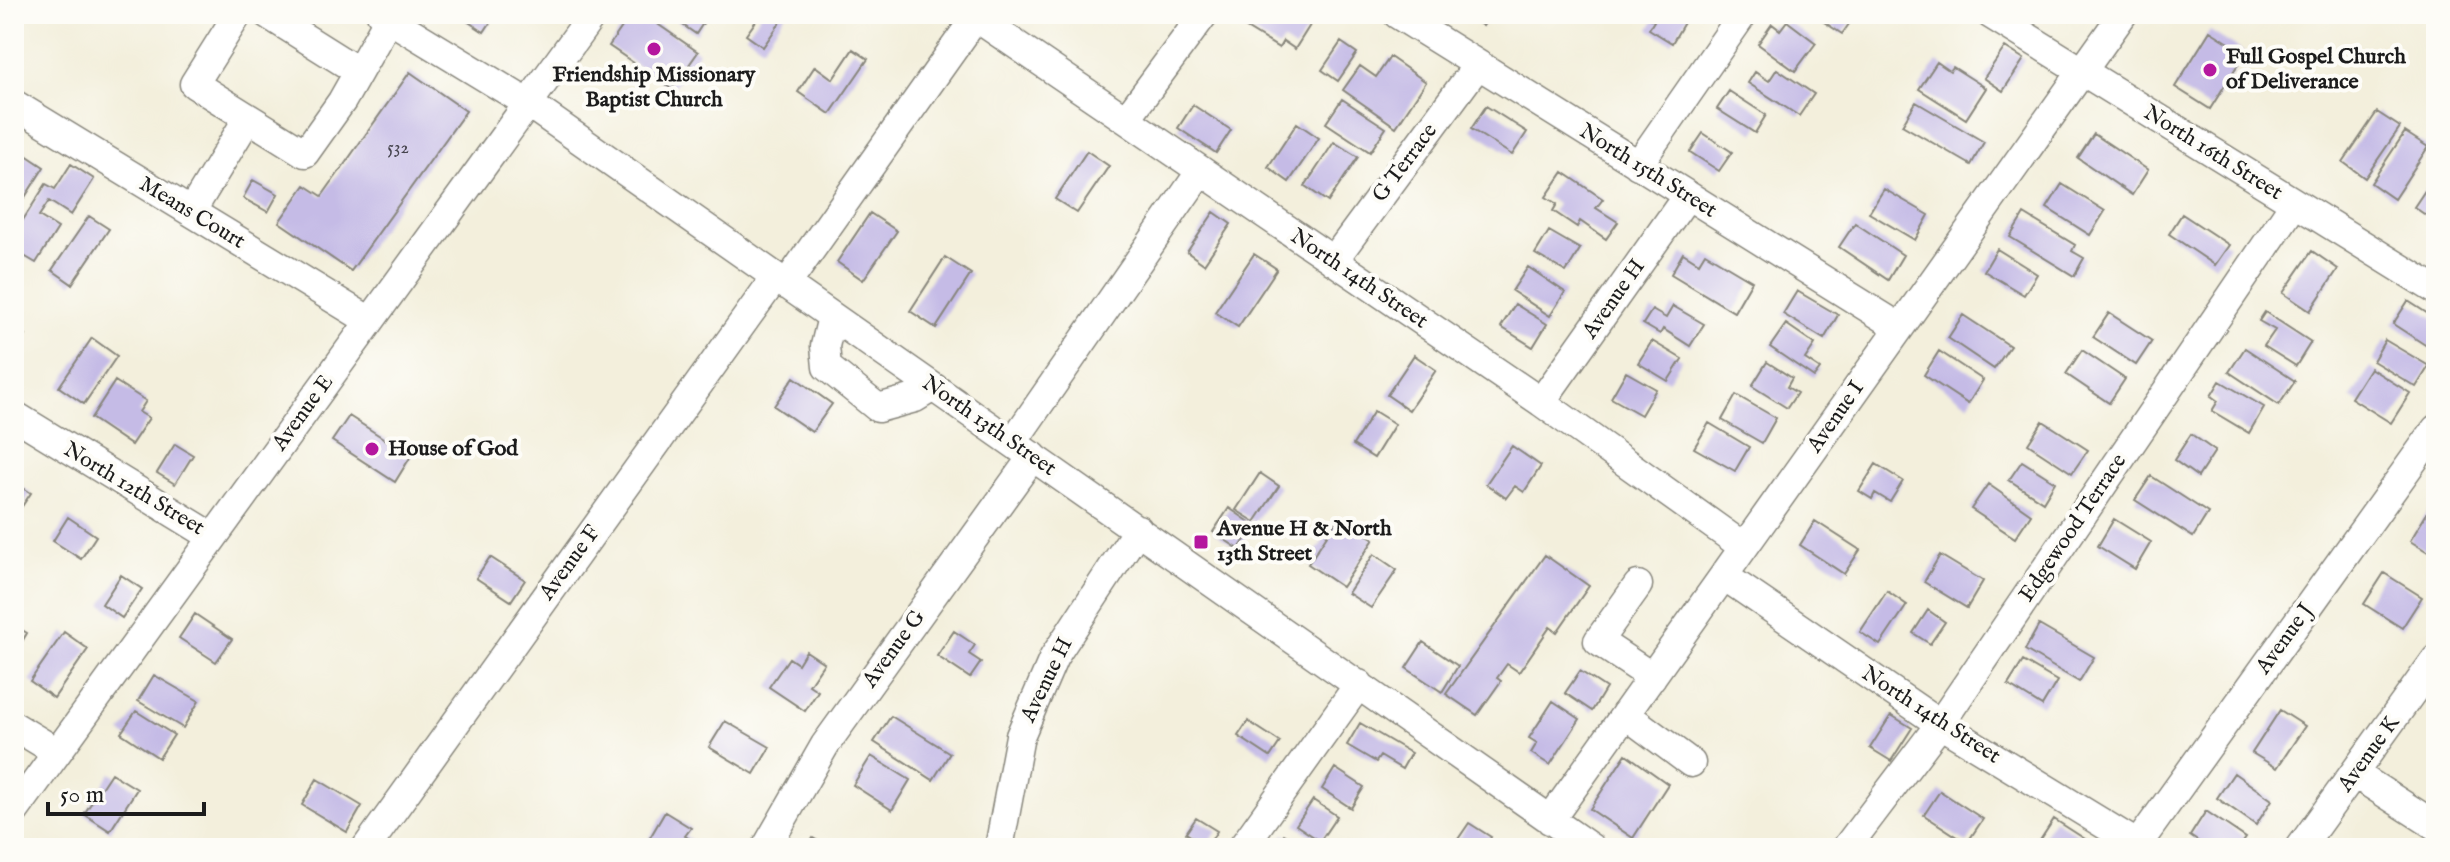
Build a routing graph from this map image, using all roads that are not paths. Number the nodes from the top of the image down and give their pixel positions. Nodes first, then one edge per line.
1 (238, 14) edge
2 (267, 14) edge
3 (593, 14) edge
4 (1204, 14) edge
5 (1397, 14) edge
6 (1743, 14) edge
7 (1990, 14) edge
8 (2123, 14) edge
9 (974, 15) edge
10 (385, 16) edge
11 (1477, 66) junction
12 (356, 70) junction
13 (2082, 70) junction
14 (14, 104) edge
15 (529, 104) junction
16 (248, 118) junction
17 (1126, 119) junction
18 (1638, 165) junction
19 (1201, 171) junction
20 (1687, 196) junction
21 (2294, 204) junction
22 (191, 212) junction
23 (1333, 261) junction
24 (780, 281) junction
25 (2436, 290) edge
26 (832, 317) junction
27 (370, 321) junction
28 (1899, 327) junction
29 (933, 387) junction
30 (1541, 402) junction
31 (14, 415) edge
32 (2436, 429) edge
33 (1023, 449) junction
34 (1138, 529) junction
35 (213, 537) junction
36 (1744, 547) junction
37 (1724, 576) junction
38 (1638, 585) dead end
39 (2436, 659) edge
40 (1652, 677) junction
41 (1359, 684) junction
42 (1625, 714) junction
43 (1940, 724) junction
44 (14, 726) edge
45 (57, 752) junction
46 (1691, 763) dead end
47 (2355, 774) junction
48 (14, 812) edge
49 (1550, 820) junction
50 (2436, 826) edge
51 (2138, 847) edge
52 (366, 848) edge
53 (766, 848) edge
54 (999, 848) edge
55 (1242, 848) edge
56 (1591, 848) edge
57 (1846, 848) edge
58 (2300, 848) edge

1 - 16 street
2 - 12 street
3 - 15 street, Avenue E
4 - 17 street
5 - 11 street, North 15th Street
6 - 18 street
7 - 13 street, North 16th Street
8 - 13 street, Avenue I
9 - 17 street, North 14th Street
9 - 24 street, Avenue F
10 - 12 street
10 - 15 street, North 13th Street
11 - 18 street, North 15th Street
11 - 23 street, G Terrace
12 - 16 street
13 - 21 street, North 16th Street
13 - 28 street, Avenue I
14 - 22 street, Means Court
15 - 24 street, North 13th Street
15 - 27 street, Avenue E
16 - 22 street
17 - 19 street, North 14th Street
18 - 20 street, North 15th Street
19 - 23 street, North 14th Street
19 - 33 street, Avenue G
20 - 28 street, North 15th Street
20 - 30 street, Avenue H
21 - 25 street, North 16th Street
21 - 43 street, Edgewood Terrace
22 - 27 street, Means Court
23 - 30 street, North 14th Street
24 - 26 street, North 13th Street
24 - 52 street, Avenue F
26 - 29 street, North 13th Street
26 - 29 street
27 - 35 street, Avenue E
28 - 36 street, Avenue I
29 - 33 street, North 13th Street
30 - 36 street, North 14th Street
31 - 35 street, North 12th Street
32 - 51 street, Avenue J
33 - 34 street, North 13th Street
33 - 53 street, Avenue G
34 - 41 street, North 13th Street
34 - 54 street, Avenue H
35 - 45 street, Avenue E
36 - 37 street, Avenue I
37 - 40 street, Avenue I
37 - 43 street, North 14th Street
38 - 40 street
39 - 47 street, Avenue K
40 - 42 street, Avenue I
41 - 49 street, North 13th Street
41 - 55 street
42 - 46 street
42 - 49 street, Avenue I
43 - 51 street, North 14th Street
43 - 57 street, Edgewood Terrace
44 - 45 street
45 - 48 street, Avenue E
47 - 50 street
47 - 58 street, Avenue K
49 - 56 street, North 13th Street

